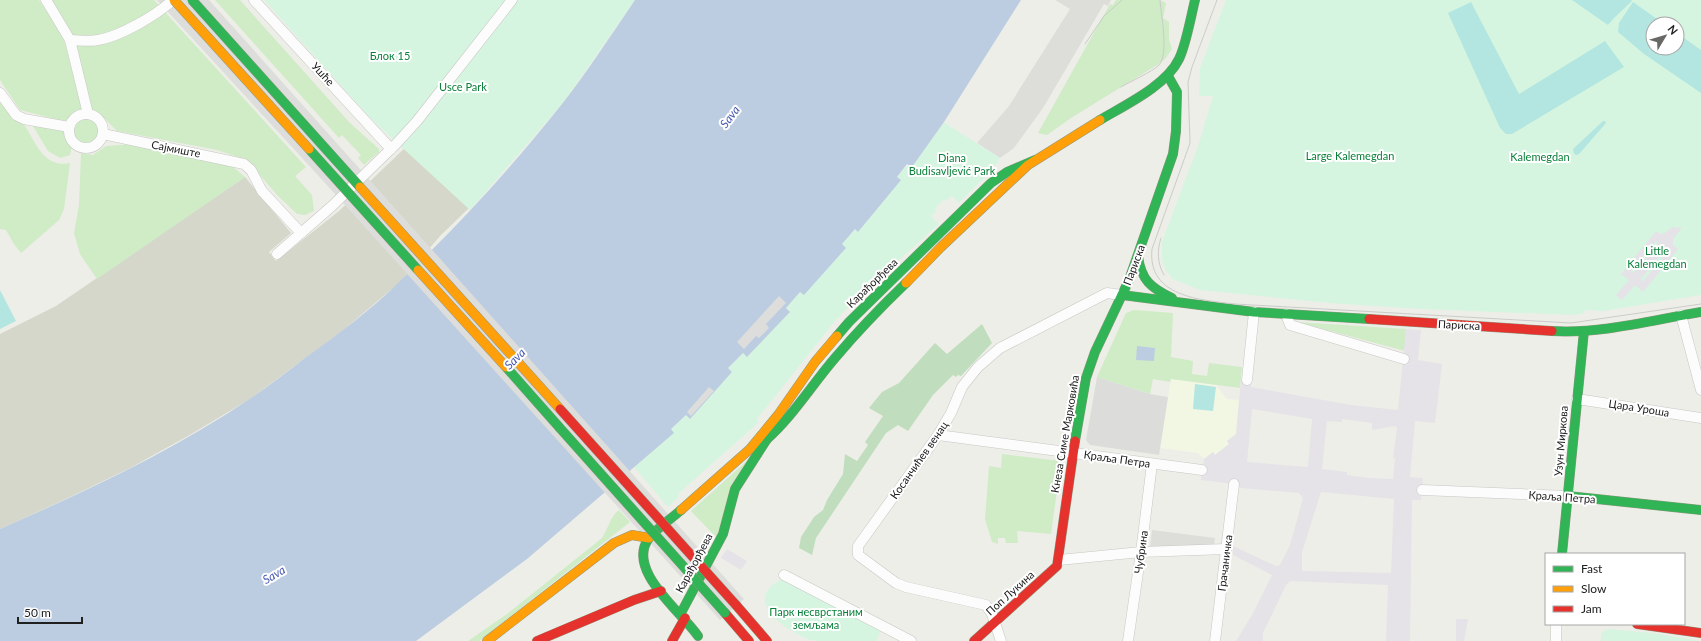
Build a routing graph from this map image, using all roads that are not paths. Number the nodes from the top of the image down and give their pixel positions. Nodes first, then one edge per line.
1 (46, 0) edge
2 (163, 0) edge
3 (173, 0) edge
4 (192, 0) edge
5 (254, 0) edge
6 (512, 0) edge
7 (1195, 0) edge
8 (136, 24) junction
9 (70, 40) junction
10 (1168, 76) junction
11 (0, 93) edge
12 (88, 114) junction
13 (70, 127) junction
14 (103, 134) junction
15 (392, 149) junction
16 (1034, 160) junction
17 (300, 233) junction
18 (277, 254) dead end
19 (1138, 256) junction
20 (1122, 296) junction
21 (1187, 304) junction
22 (1254, 312) junction
23 (1701, 312) edge
24 (1286, 314) junction
25 (1681, 315) junction
26 (1584, 331) junction
27 (1404, 358) dead end
28 (1247, 380) dead end
29 (1701, 390) edge
30 (1577, 399) junction
31 (1701, 418) edge
32 (938, 435) junction
33 (768, 438) junction
34 (750, 449) junction
35 (1072, 453) junction
36 (1152, 464) junction
37 (1202, 470) dead end
38 (1234, 484) dead end
39 (1422, 490) dead end
40 (1568, 496) junction
41 (1701, 510) edge
42 (649, 538) junction
43 (1226, 549) junction
44 (1141, 552) junction
45 (1562, 553) edge
46 (1059, 560) junction
47 (784, 575) dead end
48 (661, 592) junction
49 (688, 614) junction
50 (995, 623) junction
51 (1556, 625) edge
52 (1644, 625) edge
53 (738, 628) junction
54 (1701, 633) edge
55 (699, 638) edge
56 (487, 641) edge
57 (537, 641) edge
58 (672, 641) edge
59 (743, 641) edge
60 (749, 641) edge
61 (768, 641) edge
62 (911, 641) edge
63 (974, 641) edge
64 (1001, 641) edge
65 (1128, 641) edge
66 (1215, 641) edge
67 (1556, 641) edge

1 - 9 street
2 - 8 street
3 - 8 street
3 - 53 main road, bridge
4 - 61 main road, bridge
5 - 15 street, Ушће
6 - 15 street
7 - 10 main road
8 - 9 street
9 - 12 street
10 - 16 main road, Карађорђева
10 - 19 main road, Париска
11 - 13 street
12 - 13 street
12 - 14 street
13 - 14 street
14 - 17 street, Сајмиште
15 - 17 street
16 - 33 main road, Карађорђева
16 - 34 main road, Карађорђева
17 - 18 street
19 - 20 main road, Париска
19 - 21 main road
20 - 21 main road, Париска
20 - 32 street, Косанчићев венац
20 - 35 main road, Кнеза Симе Марковића
21 - 22 main road, Париска
22 - 24 main road, Париска
22 - 28 street
23 - 25 main road, Париска
24 - 26 main road, Париска
24 - 27 street
25 - 26 main road, Париска
25 - 29 street
26 - 30 main road, Узун Миркова
30 - 31 street, Цара Уроша
30 - 40 main road, Узун Миркова
32 - 35 street, Краља Петра
32 - 50 street, Косанчићев венац
33 - 34 main road, Карађорђева
33 - 49 main road, Карађорђева
34 - 42 main road, Карађорђева
35 - 36 street, Краља Петра
35 - 46 main road, Кнеза Симе Марковића
36 - 37 street, Краља Петра
36 - 44 street, Чубрина
38 - 43 street, Грачаничка
39 - 40 street, Краља Петра
40 - 41 main road, Краља Петра
40 - 45 main road, Узун Миркова
42 - 48 main road, Карађорђева
42 - 56 main road
43 - 44 street
43 - 66 street, Грачаничка
44 - 46 street
44 - 65 street, Чубрина
46 - 50 main road, Поп Лукина
47 - 62 street
48 - 49 main road, Карађорђева
48 - 57 main road
49 - 55 main road
49 - 58 main road, Карађорђева
50 - 63 main road, Поп Лукина
50 - 64 street
51 - 67 street
52 - 54 main road
53 - 59 main road
53 - 60 main road

